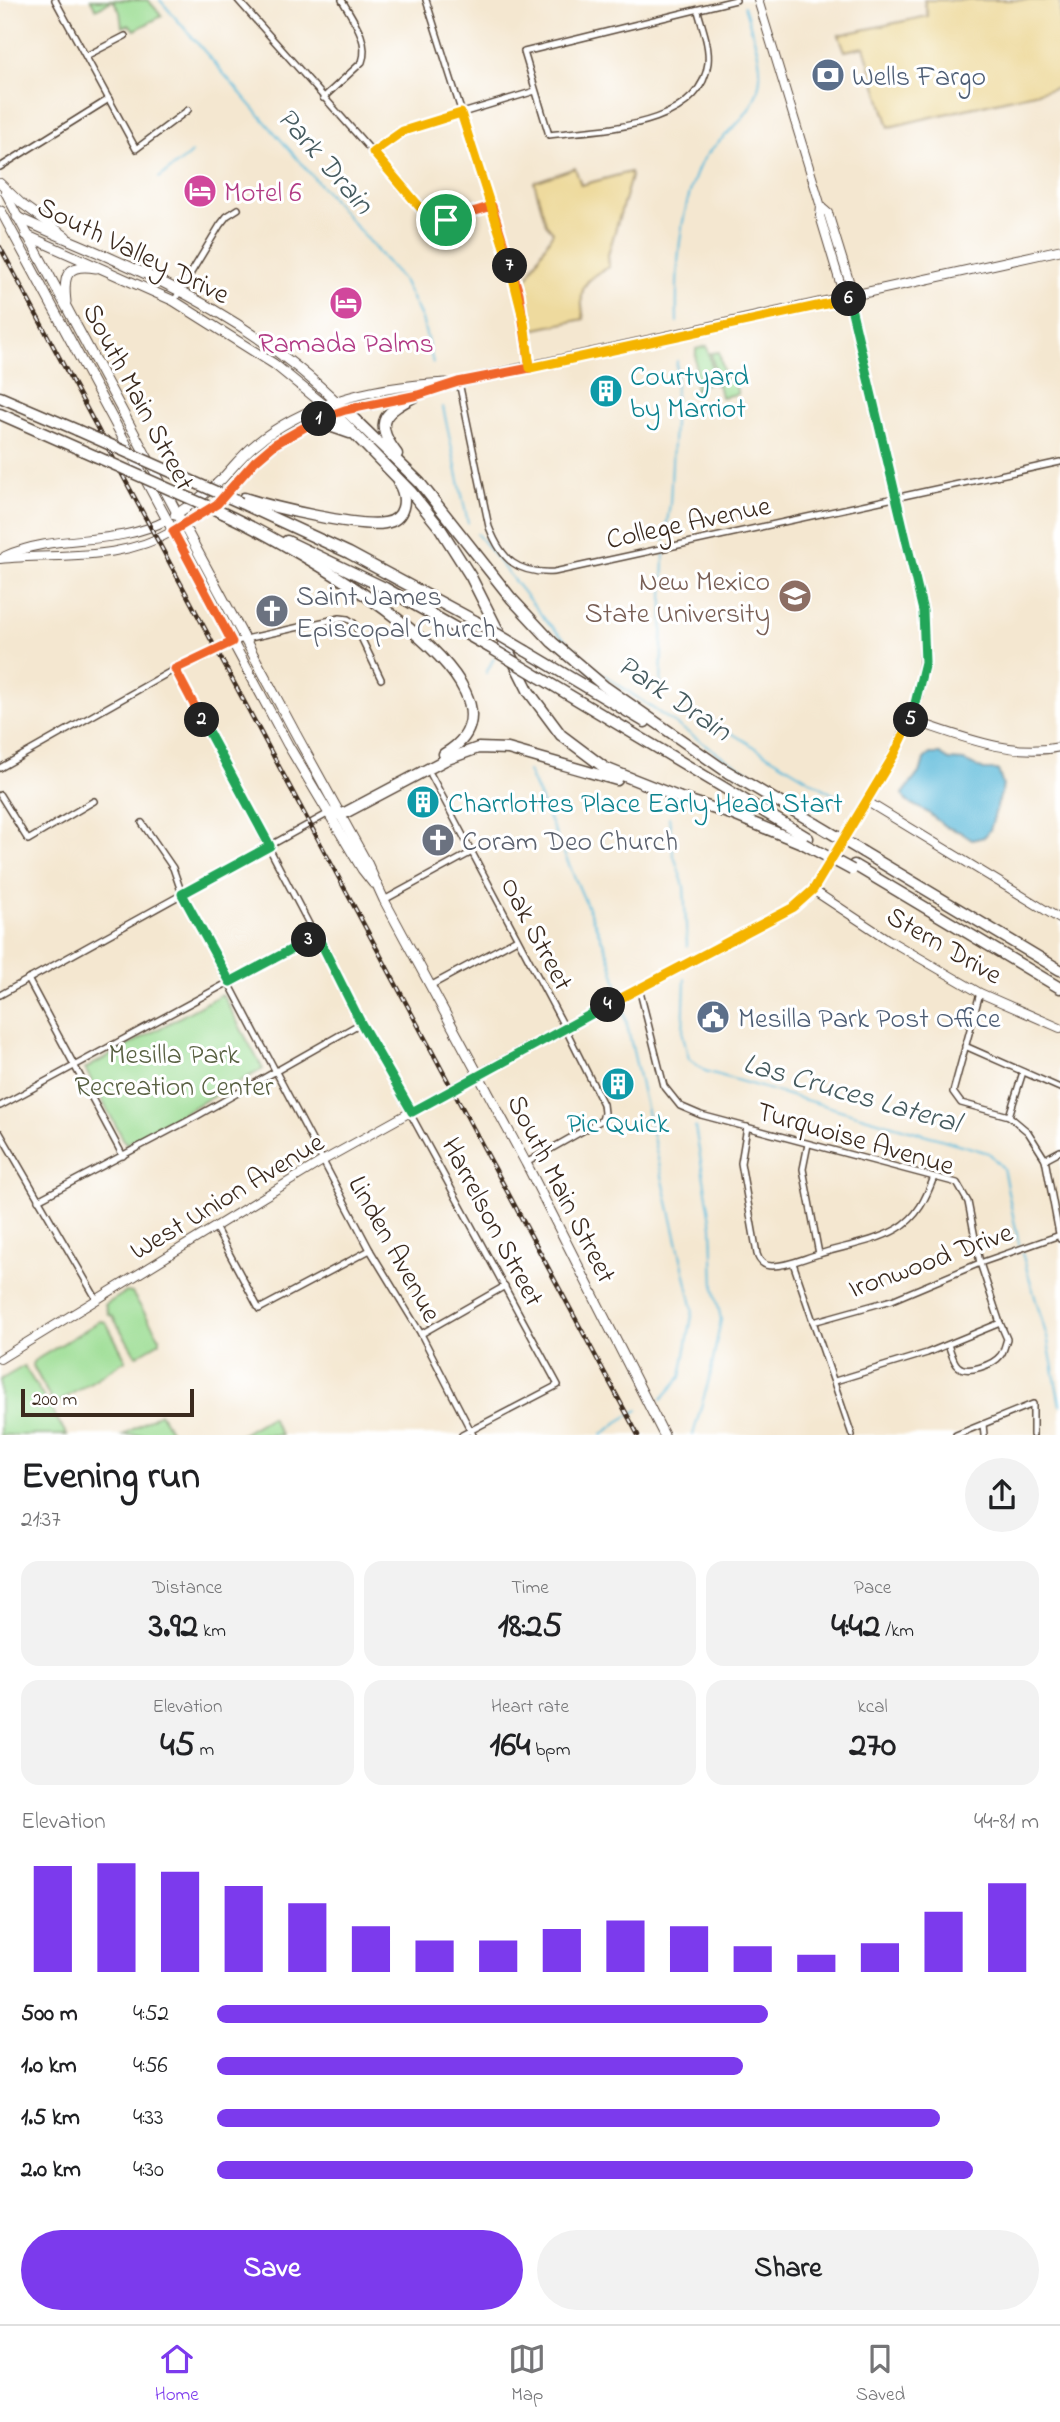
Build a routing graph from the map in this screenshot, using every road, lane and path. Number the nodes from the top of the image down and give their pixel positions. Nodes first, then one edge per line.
1 (55, 0) edge
2 (238, 0) edge
3 (342, 0) edge
4 (426, 0) edge
5 (736, 0) edge
6 (758, 0) edge
7 (698, 11) junction
8 (125, 36) dead end
9 (86, 56) junction
10 (536, 91) junction
11 (323, 97) junction
12 (109, 99) junction
13 (188, 110) dead end
14 (461, 113) junction
15 (373, 152) junction
16 (0, 167) edge
17 (0, 183) edge
18 (492, 206) junction
19 (238, 209) dead end
20 (0, 210) edge
21 (18, 218) junction
22 (0, 223) edge
23 (10, 227) junction
24 (27, 235) junction
25 (77, 243) junction
26 (1060, 250) edge
27 (108, 270) junction
28 (180, 291) junction
29 (849, 298) junction
30 (174, 301) junction
31 (67, 307) junction
32 (530, 368) junction
33 (458, 382) junction
34 (418, 395) junction
35 (0, 397) edge
36 (337, 401) junction
37 (323, 405) junction
38 (340, 412) junction
39 (0, 415) edge
40 (309, 424) junction
41 (356, 435) junction
42 (1060, 462) edge
43 (384, 466) junction
44 (420, 484) junction
45 (896, 496) junction
46 (242, 500) junction
47 (178, 513) junction
48 (167, 520) junction
49 (185, 526) junction
50 (173, 531) junction
51 (262, 531) junction
52 (0, 559) edge
53 (245, 639) junction
54 (232, 642) junction
55 (175, 669) junction
56 (381, 679) dead end
57 (911, 720) junction
58 (1060, 747) edge
59 (0, 768) edge
60 (730, 774) junction
61 (431, 775) dead end
62 (0, 795) edge
63 (683, 799) junction
64 (94, 801) dead end
65 (866, 801) junction
66 (336, 812) junction
67 (142, 823) dead end
68 (806, 841) junction
69 (270, 846) junction
70 (472, 852) junction
71 (813, 890) junction
72 (182, 894) junction
73 (383, 900) junction
74 (1060, 919) edge
75 (317, 935) junction
76 (517, 939) junction
77 (1060, 970) edge
78 (28, 979) junction
79 (230, 982) junction
80 (430, 986) junction
81 (639, 988) junction
82 (1060, 988) edge
83 (980, 993) junction
84 (0, 995) edge
85 (361, 1023) junction
86 (565, 1028) junction
87 (1060, 1028) edge
88 (965, 1046) junction
89 (75, 1067) junction
90 (275, 1071) junction
91 (1023, 1072) junction
92 (479, 1074) junction
93 (1060, 1088) edge
94 (0, 1106) edge
95 (412, 1112) junction
96 (1009, 1116) junction
97 (747, 1127) junction
98 (0, 1133) edge
99 (808, 1144) junction
100 (1060, 1151) edge
101 (123, 1156) junction
102 (1045, 1159) junction
103 (324, 1160) junction
104 (526, 1163) junction
105 (934, 1177) junction
106 (38, 1200) junction
107 (215, 1227) junction
108 (1060, 1236) edge
109 (370, 1250) junction
110 (819, 1254) junction
111 (793, 1263) junction
112 (980, 1263) junction
113 (505, 1286) junction
114 (97, 1300) junction
115 (813, 1322) junction
116 (1000, 1323) junction
117 (421, 1334) junction
118 (948, 1345) junction
119 (0, 1359) edge
120 (835, 1381) junction
121 (983, 1424) junction
122 (471, 1433) edge
123 (462, 1435) edge
124 (664, 1435) edge
125 (852, 1435) edge
126 (956, 1435) edge
127 (984, 1435) edge
128 (1033, 1435) edge

1 - 9 street
2 - 11 street
3 - 11 street
4 - 14 street
5 - 7 street
6 - 29 street
7 - 10 street
7 - 10 street
8 - 9 street
9 - 12 street
10 - 14 street
11 - 15 street
12 - 13 street
12 - 16 street
14 - 15 street
14 - 18 street
15 - 18 street
17 - 21 street, South Main Street
17 - 25 street
18 - 32 street
19 - 28 street
20 - 21 main road, South Valley Drive
20 - 23 main road, South Main Street
21 - 24 main road, South Main Street
21 - 25 main road, South Valley Drive
22 - 23 main road, South Valley Drive
23 - 24 main road, South Valley Drive
23 - 48 main road, South Main Street
24 - 27 main road, South Valley Drive
24 - 31 main road, South Main Street
25 - 28 main road, South Valley Drive
26 - 29 main road
27 - 30 main road, South Valley Drive
27 - 31 main road
28 - 30 street
28 - 36 main road, South Valley Drive
29 - 32 main road
29 - 45 street
30 - 37 main road, South Valley Drive
31 - 47 main road, South Main Street
32 - 33 main road
33 - 34 main road
33 - 36 main road
33 - 45 street, College Avenue
34 - 38 main road
34 - 44 highway
35 - 46 highway, bridge
36 - 37 main road
36 - 38 main road, South Valley Drive
37 - 38 main road, South Valley Drive
37 - 47 main road
38 - 40 main road
38 - 41 highway
38 - 44 highway
39 - 51 highway, bridge
40 - 41 highway
40 - 49 main road
41 - 43 highway
42 - 45 street, College Avenue
43 - 46 highway
43 - 63 highway
44 - 60 highway
45 - 57 street
46 - 60 highway, bridge
47 - 48 main road
47 - 49 main road, South Main Street
48 - 50 main road, South Main Street
48 - 52 street
49 - 50 main road
49 - 53 main road, South Main Street
50 - 52 street
50 - 54 main road, South Main Street
51 - 66 highway
51 - 68 highway, bridge
53 - 54 street
53 - 56 street
53 - 66 main road, South Main Street
54 - 55 street
54 - 66 main road, South Main Street
55 - 59 street
55 - 69 street, Harrelson Street
57 - 58 street
57 - 65 street
60 - 77 highway, bridge
61 - 70 street, Oak Street
62 - 64 street
63 - 66 highway
63 - 68 highway
65 - 71 street
65 - 74 street
66 - 69 street
66 - 73 main road, South Main Street
67 - 72 street, Linden Avenue
68 - 82 highway
69 - 72 street
69 - 75 street, Harrelson Street
70 - 73 street
70 - 76 street, Oak Street
71 - 81 street, West Union Avenue
71 - 83 street, Stern Drive
72 - 78 street
72 - 79 street, Linden Avenue
73 - 80 main road, South Main Street
75 - 79 street
75 - 85 street, Harrelson Street
76 - 80 street
76 - 86 street, Oak Street
78 - 84 street
78 - 89 street
79 - 89 street
79 - 90 street, Linden Avenue
80 - 92 main road, South Main Street
81 - 86 street, West Union Avenue
81 - 97 street, Turquoise Avenue
83 - 87 street, Stern Drive
83 - 88 street
85 - 90 street
85 - 95 street, Harrelson Street
86 - 92 street, West Union Avenue
86 - 104 street, Oak Street
88 - 91 street
88 - 96 street
89 - 94 street
89 - 101 street
90 - 101 street
90 - 103 street, Linden Avenue
91 - 93 street
91 - 96 street
92 - 95 street, West Union Avenue
92 - 104 main road, South Main Street
95 - 103 street, West Union Avenue
95 - 113 street, Harrelson Street
96 - 102 street
97 - 99 street, Turquoise Avenue
97 - 111 street
98 - 106 street
99 - 105 street, Turquoise Avenue
99 - 110 street
100 - 102 street
101 - 106 street
102 - 108 street
103 - 107 street, West Union Avenue
103 - 109 street, Linden Avenue
104 - 124 main road, South Main Street
105 - 110 street
105 - 112 street, Turquoise Avenue
106 - 114 street
107 - 109 street
107 - 114 street, West Union Avenue
108 - 112 street, Ironwood Drive
109 - 117 street, Linden Avenue
110 - 111 street
111 - 115 street
112 - 115 street, Ironwood Drive
112 - 116 street, Turquoise Avenue
113 - 117 street
113 - 122 street, Harrelson Street
114 - 119 street, West Union Avenue
115 - 120 street
116 - 118 street
116 - 118 street, Turquoise Avenue
117 - 122 street, Linden Avenue
118 - 120 street
120 - 125 street
121 - 126 street
121 - 127 street
121 - 128 street
122 - 123 street

